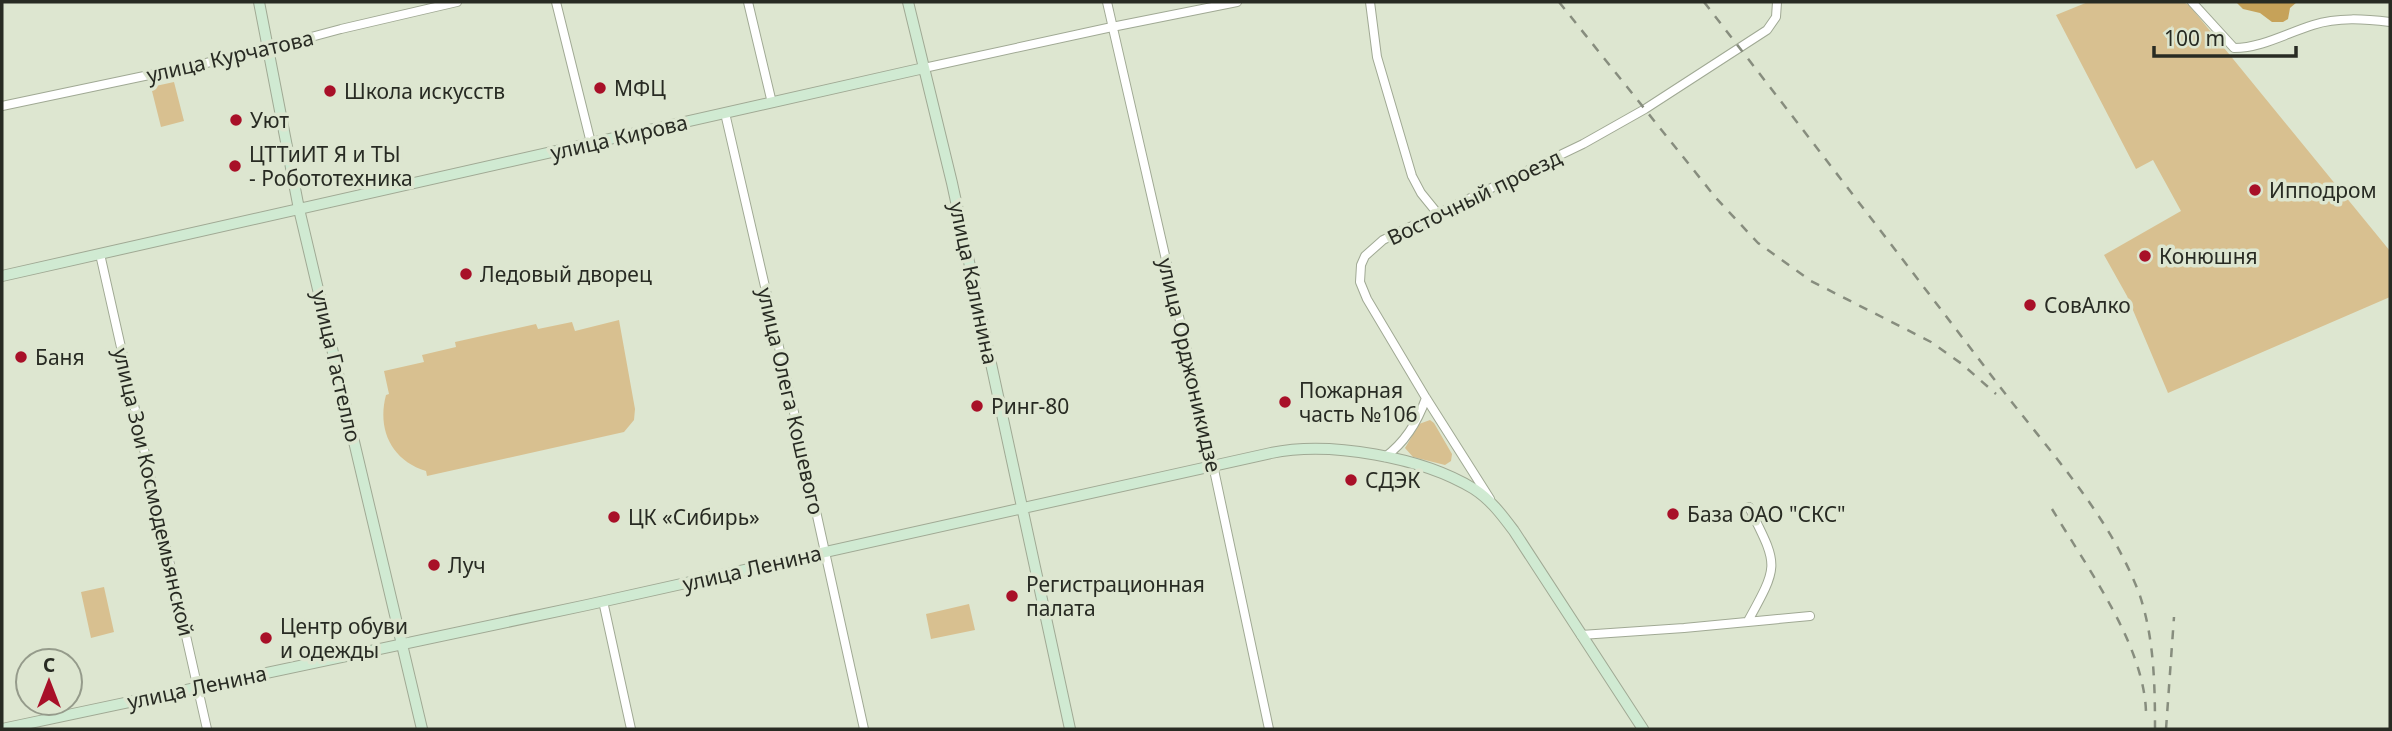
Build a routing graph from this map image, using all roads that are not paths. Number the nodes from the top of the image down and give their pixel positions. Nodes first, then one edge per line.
1 (259, 2) edge
2 (457, 2) edge
3 (556, 2) edge
4 (748, 2) edge
5 (908, 2) edge
6 (1107, 2) edge
7 (1237, 2) edge
8 (1370, 2) edge
9 (1777, 2) edge
10 (2192, 2) edge
11 (2390, 22) edge
12 (1112, 27) junction
13 (267, 49) junction
14 (925, 68) junction
15 (772, 103) junction
16 (2, 106) edge
17 (725, 113) junction
18 (591, 143) junction
19 (299, 209) junction
20 (1438, 214) junction
21 (100, 254) junction
22 (2, 276) edge
23 (1426, 398) junction
24 (1385, 457) junction
25 (1213, 465) junction
26 (1494, 504) junction
27 (1022, 507) junction
28 (1749, 507) dead end
29 (825, 552) junction
30 (603, 601) junction
31 (1810, 616) dead end
32 (1748, 621) junction
33 (1581, 635) junction
34 (404, 645) junction
35 (198, 687) junction
36 (2, 729) edge
37 (207, 729) edge
38 (422, 729) edge
39 (631, 729) edge
40 (864, 729) edge
41 (1070, 729) edge
42 (1269, 729) edge
43 (1643, 729) edge

1 - 13 main road, улица Гастелло
2 - 13 street, улица Курчатова
3 - 18 street
4 - 15 street
5 - 14 main road, улица Калинина
6 - 12 street, улица Орджоникидзе
7 - 12 street, улица Кирова
8 - 20 street
9 - 20 street, Восточный проезд
10 - 11 street
12 - 14 street, улица Кирова
12 - 25 street, улица Орджоникидзе
13 - 16 street, улица Курчатова
13 - 19 main road, улица Гастелло
14 - 15 main road, улица Кирова
14 - 27 main road, улица Калинина
15 - 17 main road, улица Кирова
17 - 18 main road, улица Кирова
17 - 29 street, улица Олега Кошевого
18 - 19 main road, улица Кирова
19 - 21 main road, улица Кирова
19 - 34 main road, улица Гастелло
20 - 23 street, Восточный проезд
21 - 22 main road, улица Кирова
21 - 35 street, улица Зои Космодемьянской
23 - 24 street
23 - 26 street, Восточный проезд
24 - 25 main road, улица Ленина
24 - 26 main road, улица Ленина
25 - 27 main road, улица Ленина
25 - 42 street, улица Орджоникидзе
26 - 33 main road, улица Ленина
27 - 29 main road, улица Ленина
27 - 41 main road, улица Калинина
28 - 32 street
29 - 30 main road, улица Ленина
29 - 40 street, улица Олега Кошевого
30 - 34 main road, улица Ленина
30 - 39 street
31 - 32 street
32 - 33 street
33 - 43 main road, улица Ленина
34 - 35 main road, улица Ленина
34 - 38 main road, улица Гастелло
35 - 36 main road, улица Ленина
35 - 37 street, улица Зои Космодемьянской

